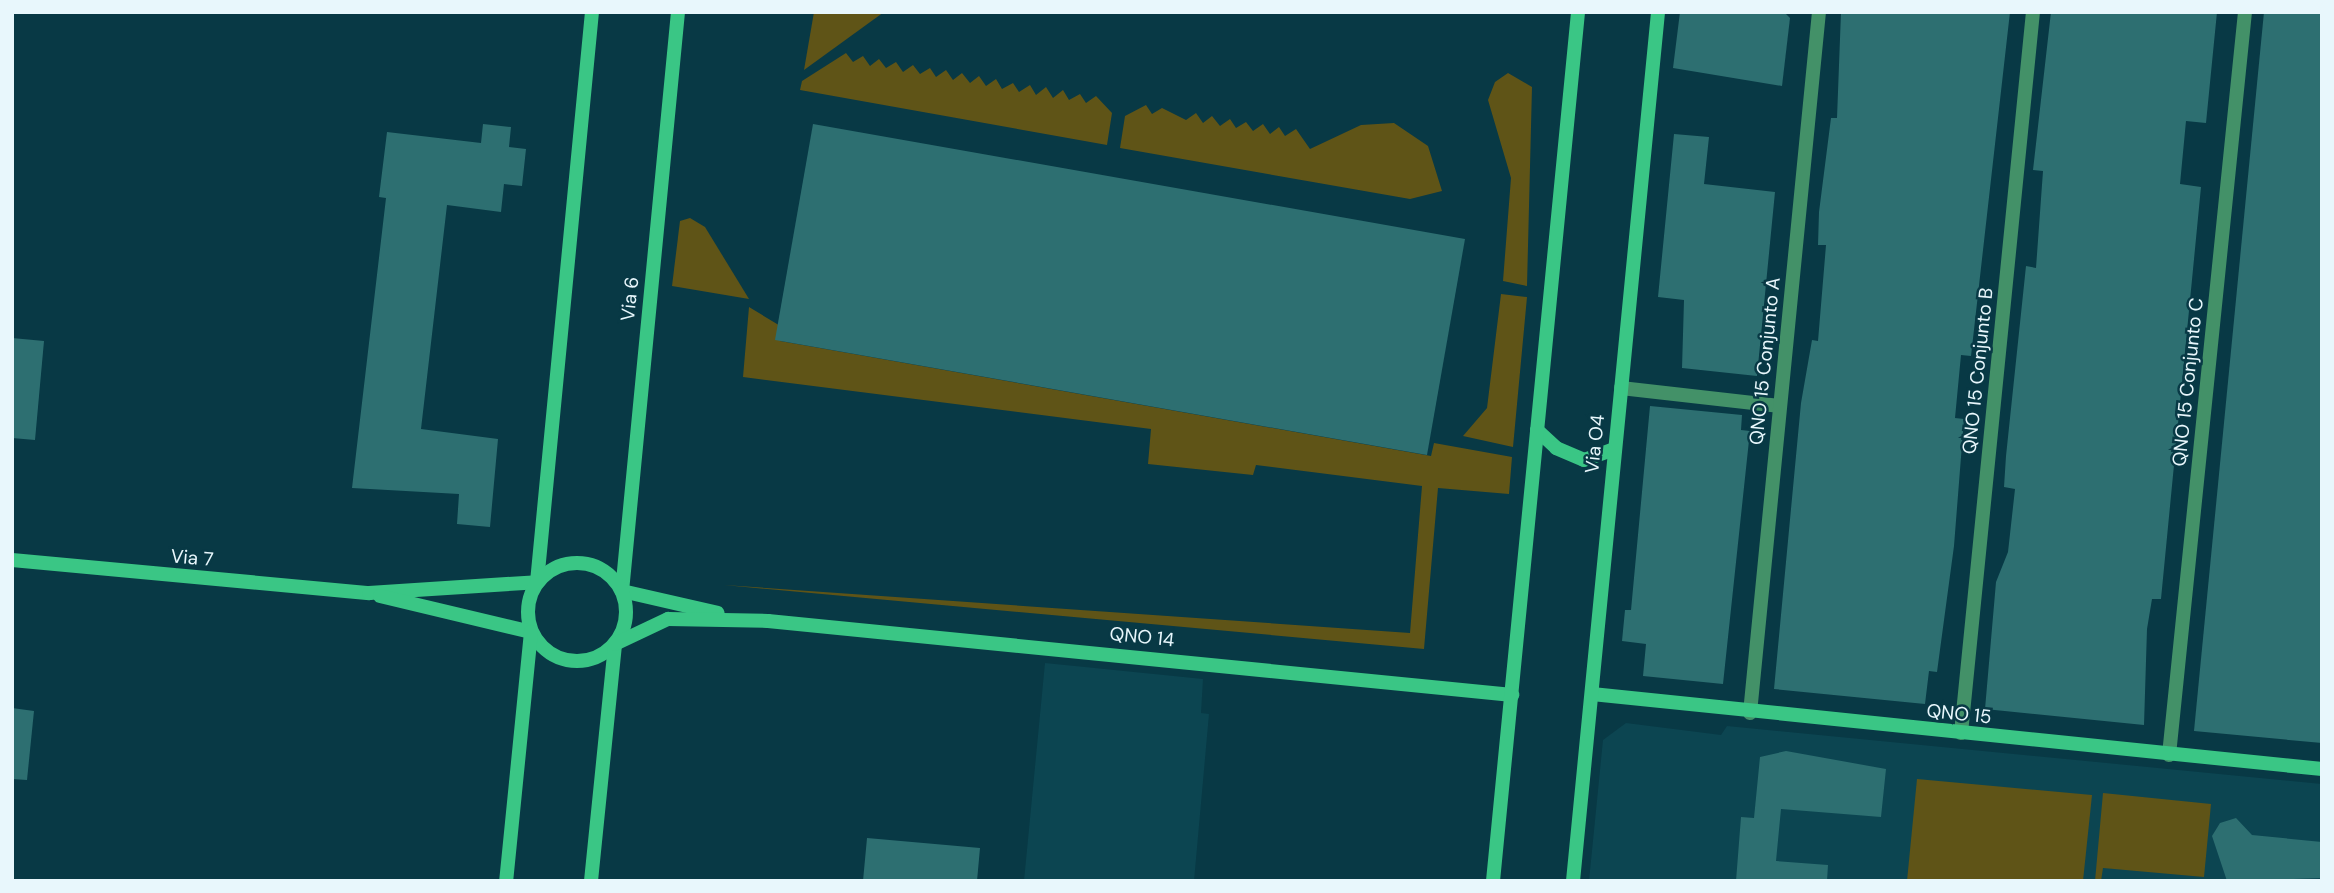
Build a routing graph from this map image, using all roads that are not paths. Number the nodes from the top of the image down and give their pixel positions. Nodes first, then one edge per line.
1 (592, 12) edge
2 (678, 12) edge
3 (1578, 12) edge
4 (1658, 12) edge
5 (1819, 12) edge
6 (2034, 12) edge
7 (2245, 12) edge
8 (1621, 388) junction
9 (1780, 406) junction
10 (1538, 430) junction
11 (1614, 449) junction
12 (12, 560) edge
13 (537, 582) junction
14 (622, 591) junction
15 (369, 593) junction
16 (768, 621) junction
17 (531, 632) junction
18 (615, 644) junction
19 (1592, 694) junction
20 (1511, 695) junction
21 (1750, 713) junction
22 (1961, 733) junction
23 (2169, 755) junction
24 (2322, 769) edge
25 (506, 881) edge
26 (591, 881) edge
27 (1493, 881) edge
28 (1573, 881) edge

1 - 13 main road
2 - 14 main road, Via 6
3 - 10 main road
4 - 8 main road, Via O4
5 - 9 street, QNO 15 Conjunto A
6 - 22 street, QNO 15 Conjunto B
7 - 23 street, QNO 15 Conjunto C
8 - 9 street
8 - 11 main road, Via O4
9 - 21 street, QNO 15 Conjunto A
10 - 11 main road
10 - 20 main road
11 - 19 main road, Via O4
12 - 15 main road, Via 7
13 - 14 main road
13 - 15 main road, Via 7
13 - 17 main road
14 - 16 main road, QNO 14
14 - 18 main road
15 - 17 main road, Via 7
16 - 18 main road, QNO 14
16 - 20 main road, QNO 14
17 - 18 main road
17 - 25 main road
18 - 26 main road
19 - 21 main road, QNO 15
19 - 28 main road, Via O4
20 - 27 main road
21 - 22 main road, QNO 15
22 - 23 main road, QNO 15
23 - 24 main road, QNO 15

